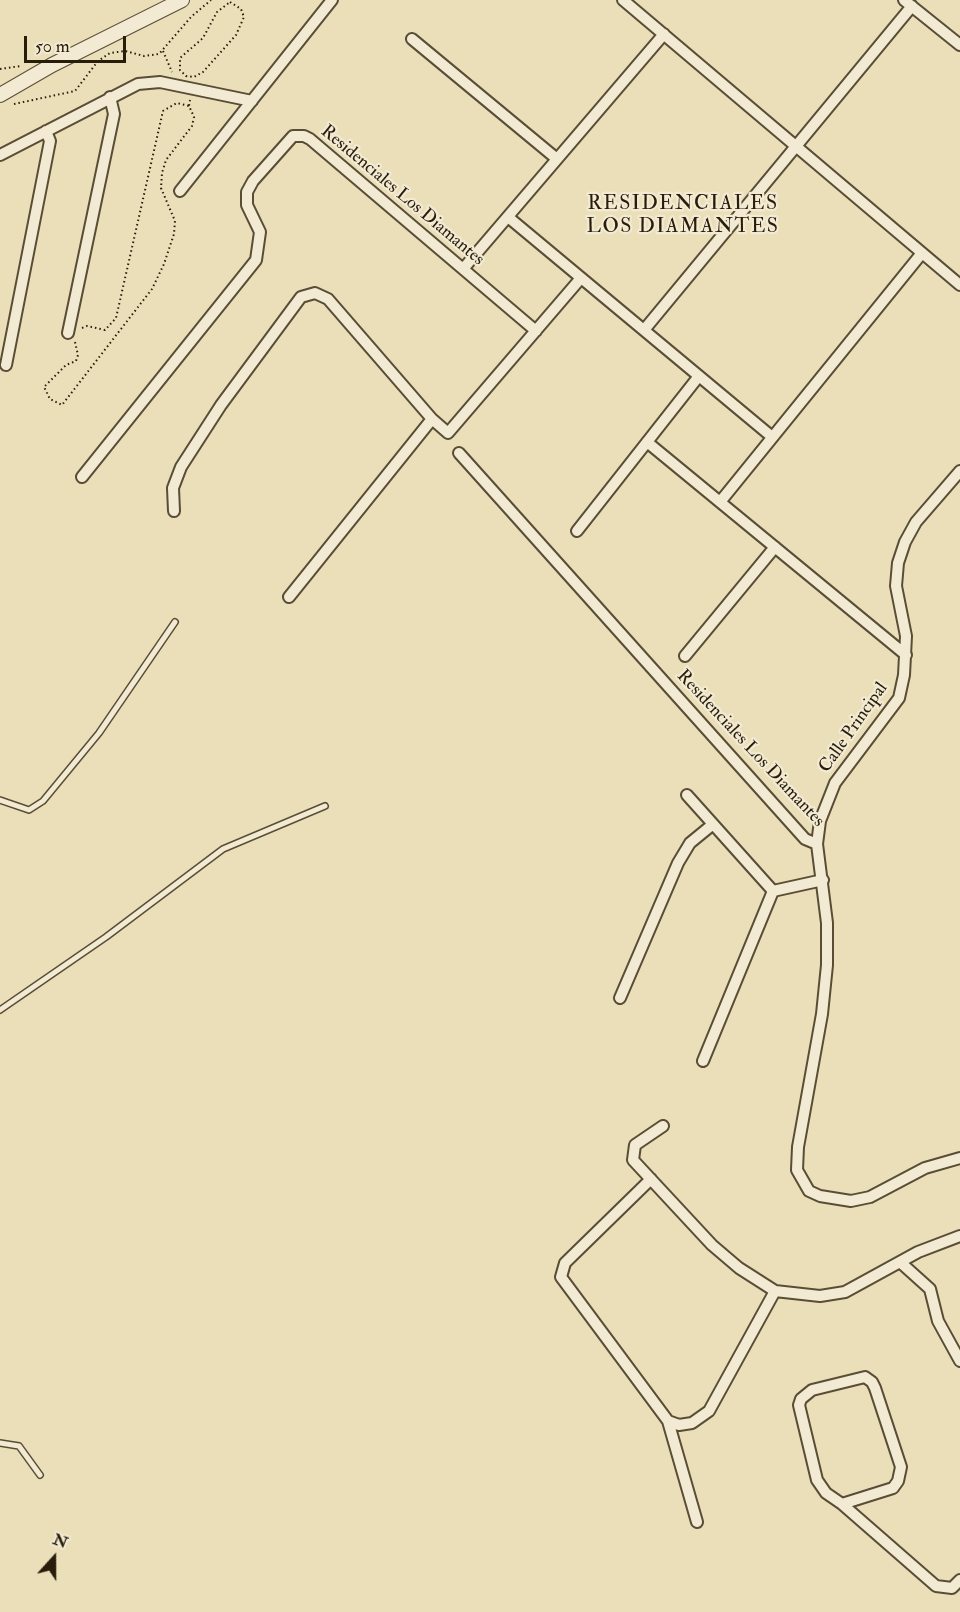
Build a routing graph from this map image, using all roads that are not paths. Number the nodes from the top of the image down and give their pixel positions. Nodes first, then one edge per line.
1 (182, 0) edge
2 (332, 0) edge
3 (623, 0) edge
4 (908, 3) edge
5 (664, 34) junction
6 (412, 39) dead end
7 (960, 45) edge
8 (0, 95) edge
9 (110, 97) junction
10 (252, 101) junction
11 (46, 131) junction
12 (796, 146) junction
13 (0, 155) edge
14 (557, 159) junction
15 (180, 191) dead end
16 (508, 217) junction
17 (922, 253) junction
18 (463, 269) junction
19 (581, 278) junction
20 (960, 285) edge
21 (644, 330) junction
22 (536, 331) junction
23 (71, 333) road end
24 (6, 365) dead end
25 (699, 376) junction
26 (432, 419) junction
27 (771, 436) junction
28 (647, 442) junction
29 (459, 453) dead end
30 (960, 471) edge
31 (82, 477) dead end
32 (720, 502) junction
33 (174, 511) dead end
34 (577, 531) dead end
35 (775, 547) junction
36 (289, 597) dead end
37 (176, 622) dead end
38 (906, 655) junction
39 (685, 656) dead end
40 (687, 795) dead end
41 (0, 800) edge
42 (325, 806) dead end
43 (712, 825) junction
44 (817, 844) junction
45 (823, 880) junction
46 (773, 891) junction
47 (620, 998) dead end
48 (0, 1010) edge
49 (703, 1061) dead end
50 (663, 1126) dead end
51 (960, 1158) edge
52 (651, 1179) junction
53 (960, 1236) edge
54 (900, 1262) junction
55 (775, 1291) junction
56 (960, 1361) edge
57 (668, 1421) junction
58 (0, 1443) edge
59 (40, 1475) dead end
60 (842, 1504) junction
61 (697, 1522) dead end
62 (960, 1580) edge

1 - 8 street
2 - 10 street
3 - 5 street
4 - 7 street
4 - 12 street
5 - 12 street
5 - 14 street
6 - 14 street
9 - 10 street
9 - 11 street
9 - 23 street
10 - 15 street
11 - 13 street
11 - 24 street
12 - 17 street
12 - 21 street
14 - 16 street
16 - 18 street
16 - 19 street
17 - 20 street
17 - 27 street
18 - 22 street, Residenciales Los Diamantes
18 - 31 street, Residenciales Los Diamantes
19 - 21 street
19 - 22 street
21 - 25 street
22 - 26 street
25 - 27 street
25 - 28 street
26 - 33 street
26 - 36 street
27 - 32 street
28 - 32 street
28 - 34 street
29 - 44 street, Residenciales Los Diamantes
30 - 38 street, Calle Principal
32 - 35 street
35 - 38 street
35 - 39 street
37 - 41 lane
38 - 44 street, Calle Principal
40 - 43 street
42 - 48 lane
43 - 46 street
43 - 47 street
44 - 45 street, Residenciales Los Diamantes
45 - 46 street
45 - 51 street, Residenciales Los Diamantes
46 - 49 street
50 - 52 street
52 - 55 street
52 - 57 street
53 - 54 street
54 - 55 street
54 - 56 street
55 - 57 street
57 - 61 street
58 - 59 lane
60 - 60 street
60 - 62 street

